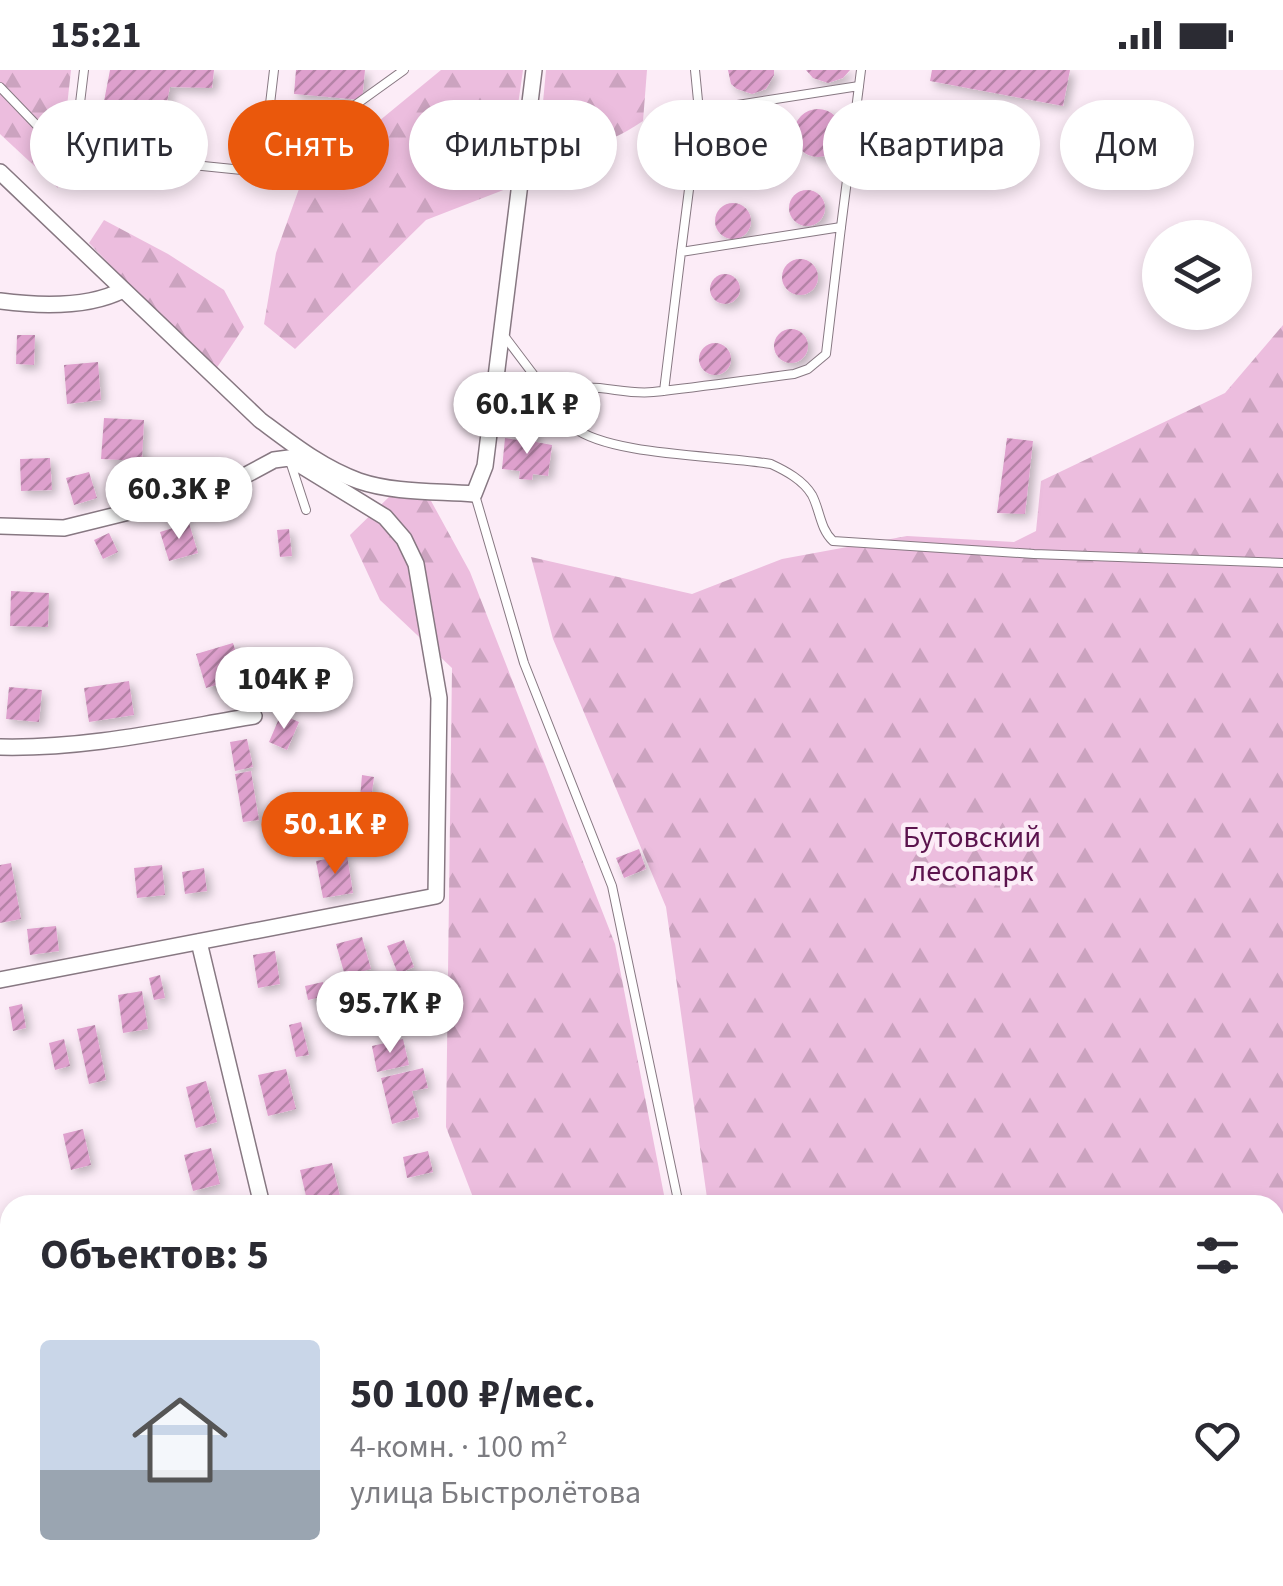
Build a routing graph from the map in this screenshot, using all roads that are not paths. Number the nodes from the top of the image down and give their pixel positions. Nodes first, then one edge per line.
1 (84, 70) edge
2 (274, 70) edge
3 (404, 70) edge
4 (534, 70) edge
5 (695, 70) edge
6 (861, 70) edge
7 (859, 86) junction
8 (0, 87) edge
9 (80, 100) edge
10 (270, 100) edge
11 (362, 100) edge
12 (699, 100) edge
13 (770, 100) edge
14 (30, 118) edge
15 (0, 172) edge
16 (689, 190) edge
17 (841, 227) junction
18 (681, 252) junction
19 (123, 290) junction
20 (0, 300) edge
21 (502, 333) junction
22 (664, 390) junction
23 (553, 398) junction
24 (289, 458) junction
25 (474, 494) junction
26 (306, 510) dead end
27 (0, 526) edge
28 (1283, 563) edge
29 (254, 716) dead end
30 (0, 747) edge
31 (199, 942) junction
32 (0, 980) edge
33 (260, 1195) edge
34 (677, 1195) edge

1 - 9 lane
2 - 10 lane
3 - 11 lane
4 - 21 street
5 - 12 lane
6 - 7 lane
7 - 13 lane
7 - 17 lane
8 - 14 lane
15 - 19 street
16 - 18 lane
17 - 18 lane
17 - 22 lane
18 - 22 lane
19 - 20 street
19 - 25 street
21 - 23 lane
21 - 25 street
22 - 23 lane
23 - 28 lane
24 - 26 lane
24 - 27 street
24 - 31 street
25 - 34 lane
29 - 30 street
31 - 32 street
31 - 33 street

